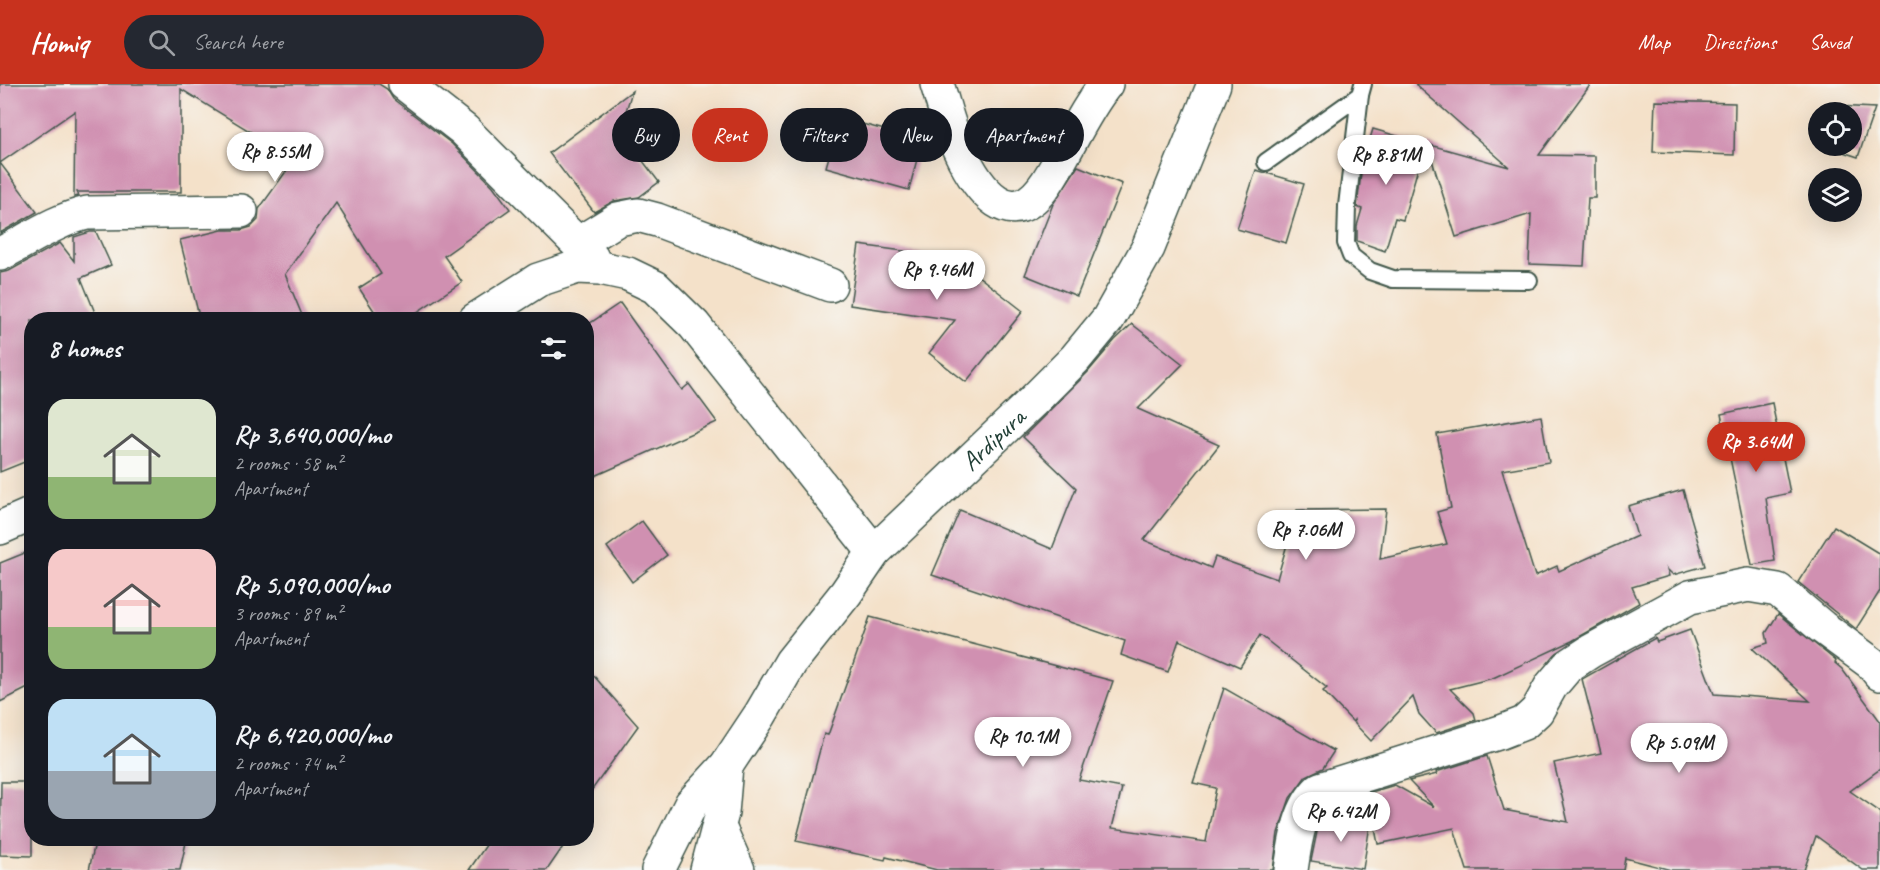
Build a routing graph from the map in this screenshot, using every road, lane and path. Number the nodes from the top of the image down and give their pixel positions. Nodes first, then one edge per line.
1 (405, 84) edge
2 (937, 84) edge
3 (1106, 84) edge
4 (1214, 84) edge
5 (1361, 89) edge
6 (1266, 162) dead end
7 (241, 210) dead end
8 (579, 243) junction
9 (0, 254) edge
10 (600, 268) junction
11 (1529, 280) dead end
12 (830, 285) dead end
13 (488, 312) edge
14 (24, 518) edge
15 (0, 528) edge
16 (874, 552) junction
17 (1880, 674) edge
18 (726, 766) junction
19 (719, 827) junction
20 (658, 870) edge
21 (707, 870) edge
22 (738, 870) edge
23 (1291, 870) edge

1 - 8 street
2 - 3 street
4 - 16 street, Ardipura
5 - 6 lane
5 - 11 lane
7 - 9 street
8 - 10 street
8 - 12 street
10 - 13 street
10 - 16 street
14 - 15 street
16 - 18 street, Ardipura
17 - 23 street
18 - 19 street, Ardipura
18 - 20 street, Ardipura
19 - 21 street, Ardipura
19 - 22 street

